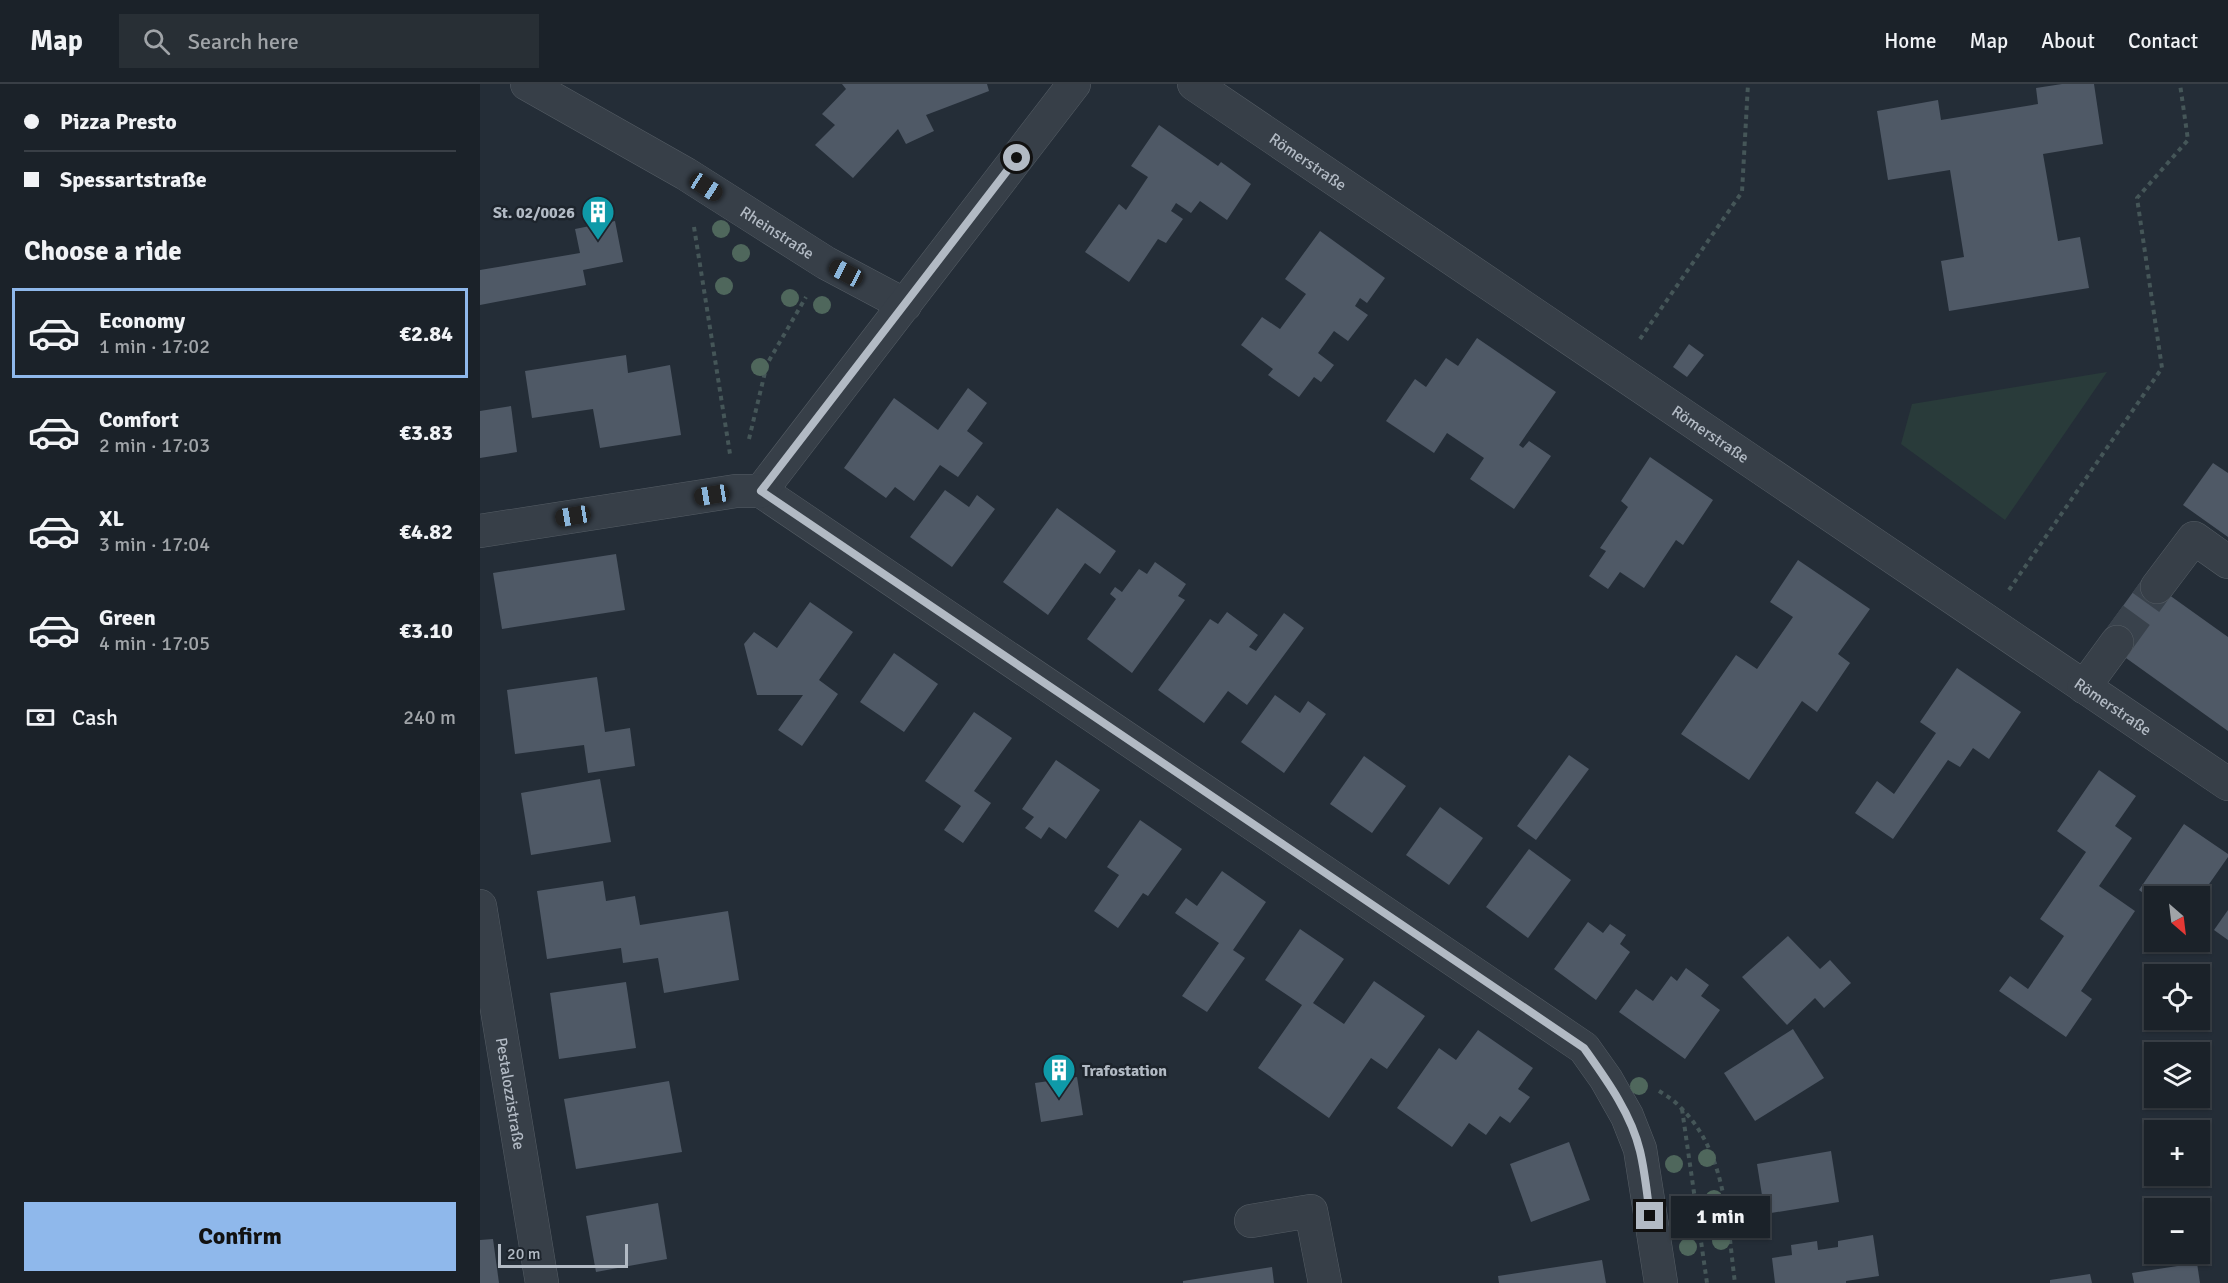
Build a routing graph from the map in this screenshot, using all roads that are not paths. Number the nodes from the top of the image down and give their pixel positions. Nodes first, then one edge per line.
1 (527, 84) edge
2 (1074, 84) edge
3 (1194, 84) edge
4 (576, 96) edge
5 (904, 305) junction
6 (748, 491) junction
7 (480, 531) edge
8 (2228, 562) edge
9 (2157, 587) tunnel mouth
10 (2117, 642) tunnel mouth
11 (2084, 687) junction
12 (2228, 784) edge
13 (480, 906) edge
14 (1251, 1221) dead end
15 (542, 1283) edge
16 (1324, 1283) edge
17 (1660, 1283) edge

1 - 4 street, Rheinstraße
2 - 5 street
3 - 11 street, Römerstraße
4 - 5 street, Rheinstraße
5 - 6 street
6 - 7 street
6 - 17 street
8 - 9 street
10 - 11 street
11 - 12 street, Römerstraße
13 - 15 street, Pestalozzistraße
14 - 16 street

